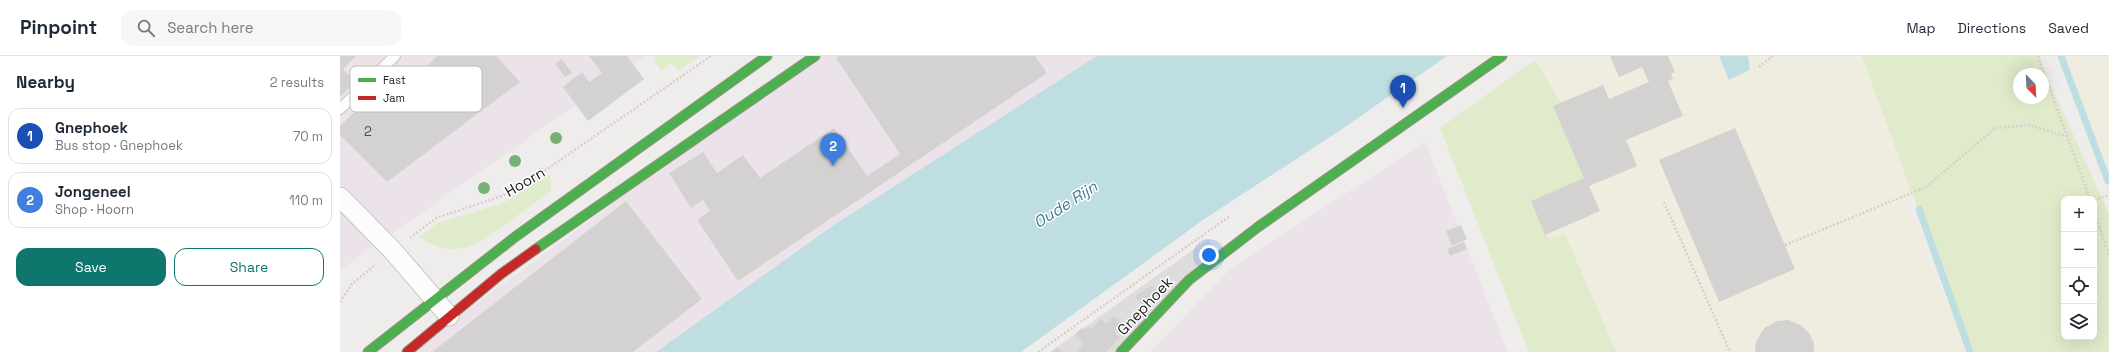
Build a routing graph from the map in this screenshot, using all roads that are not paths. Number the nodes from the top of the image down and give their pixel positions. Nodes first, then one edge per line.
1 (395, 56) edge
2 (767, 56) edge
3 (1502, 56) edge
4 (809, 58) edge
5 (385, 66) edge
6 (350, 99) edge
7 (340, 109) edge
8 (625, 156) junction
9 (639, 177) junction
10 (340, 197) edge
11 (434, 298) junction
12 (449, 316) junction
13 (368, 352) edge
14 (407, 352) edge
15 (1121, 352) edge

1 - 5 lane
2 - 8 street
3 - 15 street, Gnephoek
4 - 9 street
6 - 7 lane
8 - 9 street
8 - 11 street
9 - 12 street
10 - 11 street
11 - 12 street
11 - 13 street
12 - 14 street

